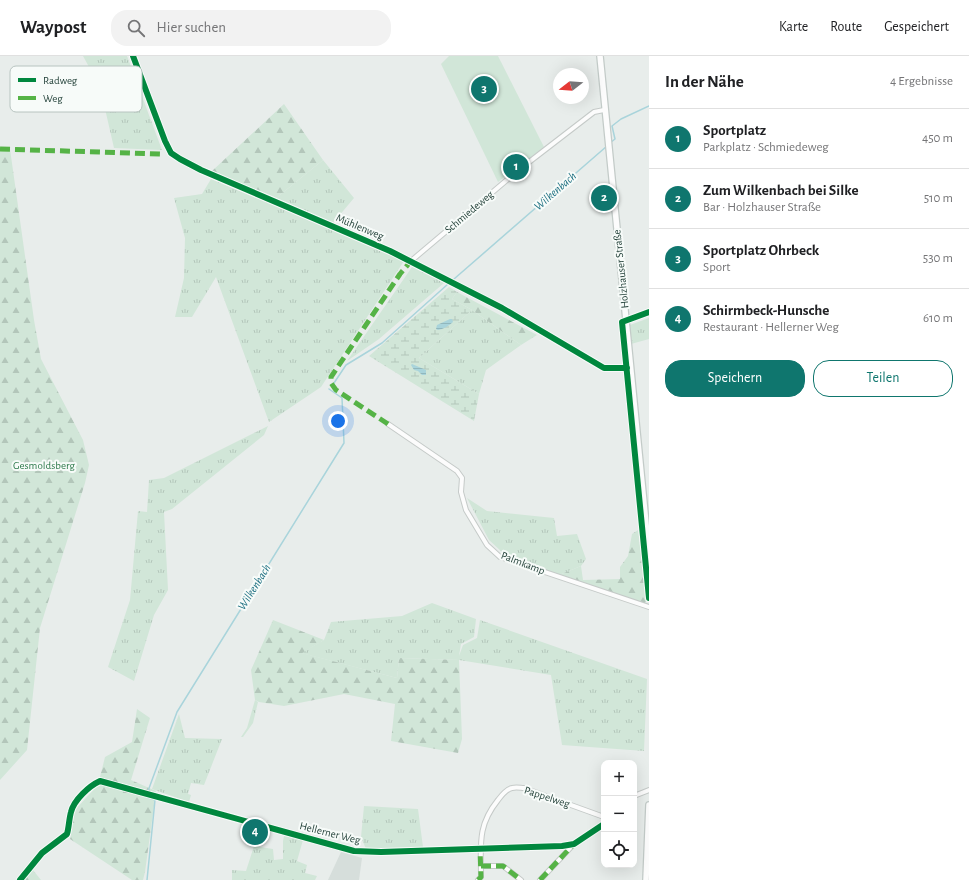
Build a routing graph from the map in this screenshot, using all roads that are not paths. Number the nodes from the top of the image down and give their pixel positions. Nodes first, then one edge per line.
1 (134, 56) edge
2 (600, 56) edge
3 (138, 66) edge
4 (142, 78) edge
5 (604, 110) junction
6 (411, 261) junction
7 (649, 312) edge
8 (626, 321) junction
9 (630, 368) junction
10 (388, 424) dead end
11 (649, 554) edge
12 (649, 607) edge
13 (649, 790) edge
14 (637, 795) edge
15 (649, 805) edge
16 (601, 816) edge
17 (601, 826) edge
18 (574, 844) junction
19 (480, 849) junction
20 (481, 866) junction
21 (20, 880) edge
22 (478, 880) edge
23 (520, 880) edge
24 (540, 880) edge
25 (646, 880) edge

1 - 3 street, Mühlenweg
2 - 5 street, Holzhauser Straße
4 - 6 street, Mühlenweg
5 - 6 street, Schmiedeweg
5 - 8 street, Holzhauser Straße
6 - 9 street, Mühlenweg
7 - 8 street
8 - 9 street, Holzhauser Straße
9 - 11 street, Holzhauser Straße
10 - 12 street, Palmkamp
13 - 14 street
15 - 25 street
16 - 19 street, Pappelweg
17 - 18 street, Hellerner Weg
18 - 19 street, Hellerner Weg
18 - 24 street
19 - 20 street, Pappelweg
19 - 21 street, Hellerner Weg
20 - 22 street, Pappelweg
20 - 23 street

